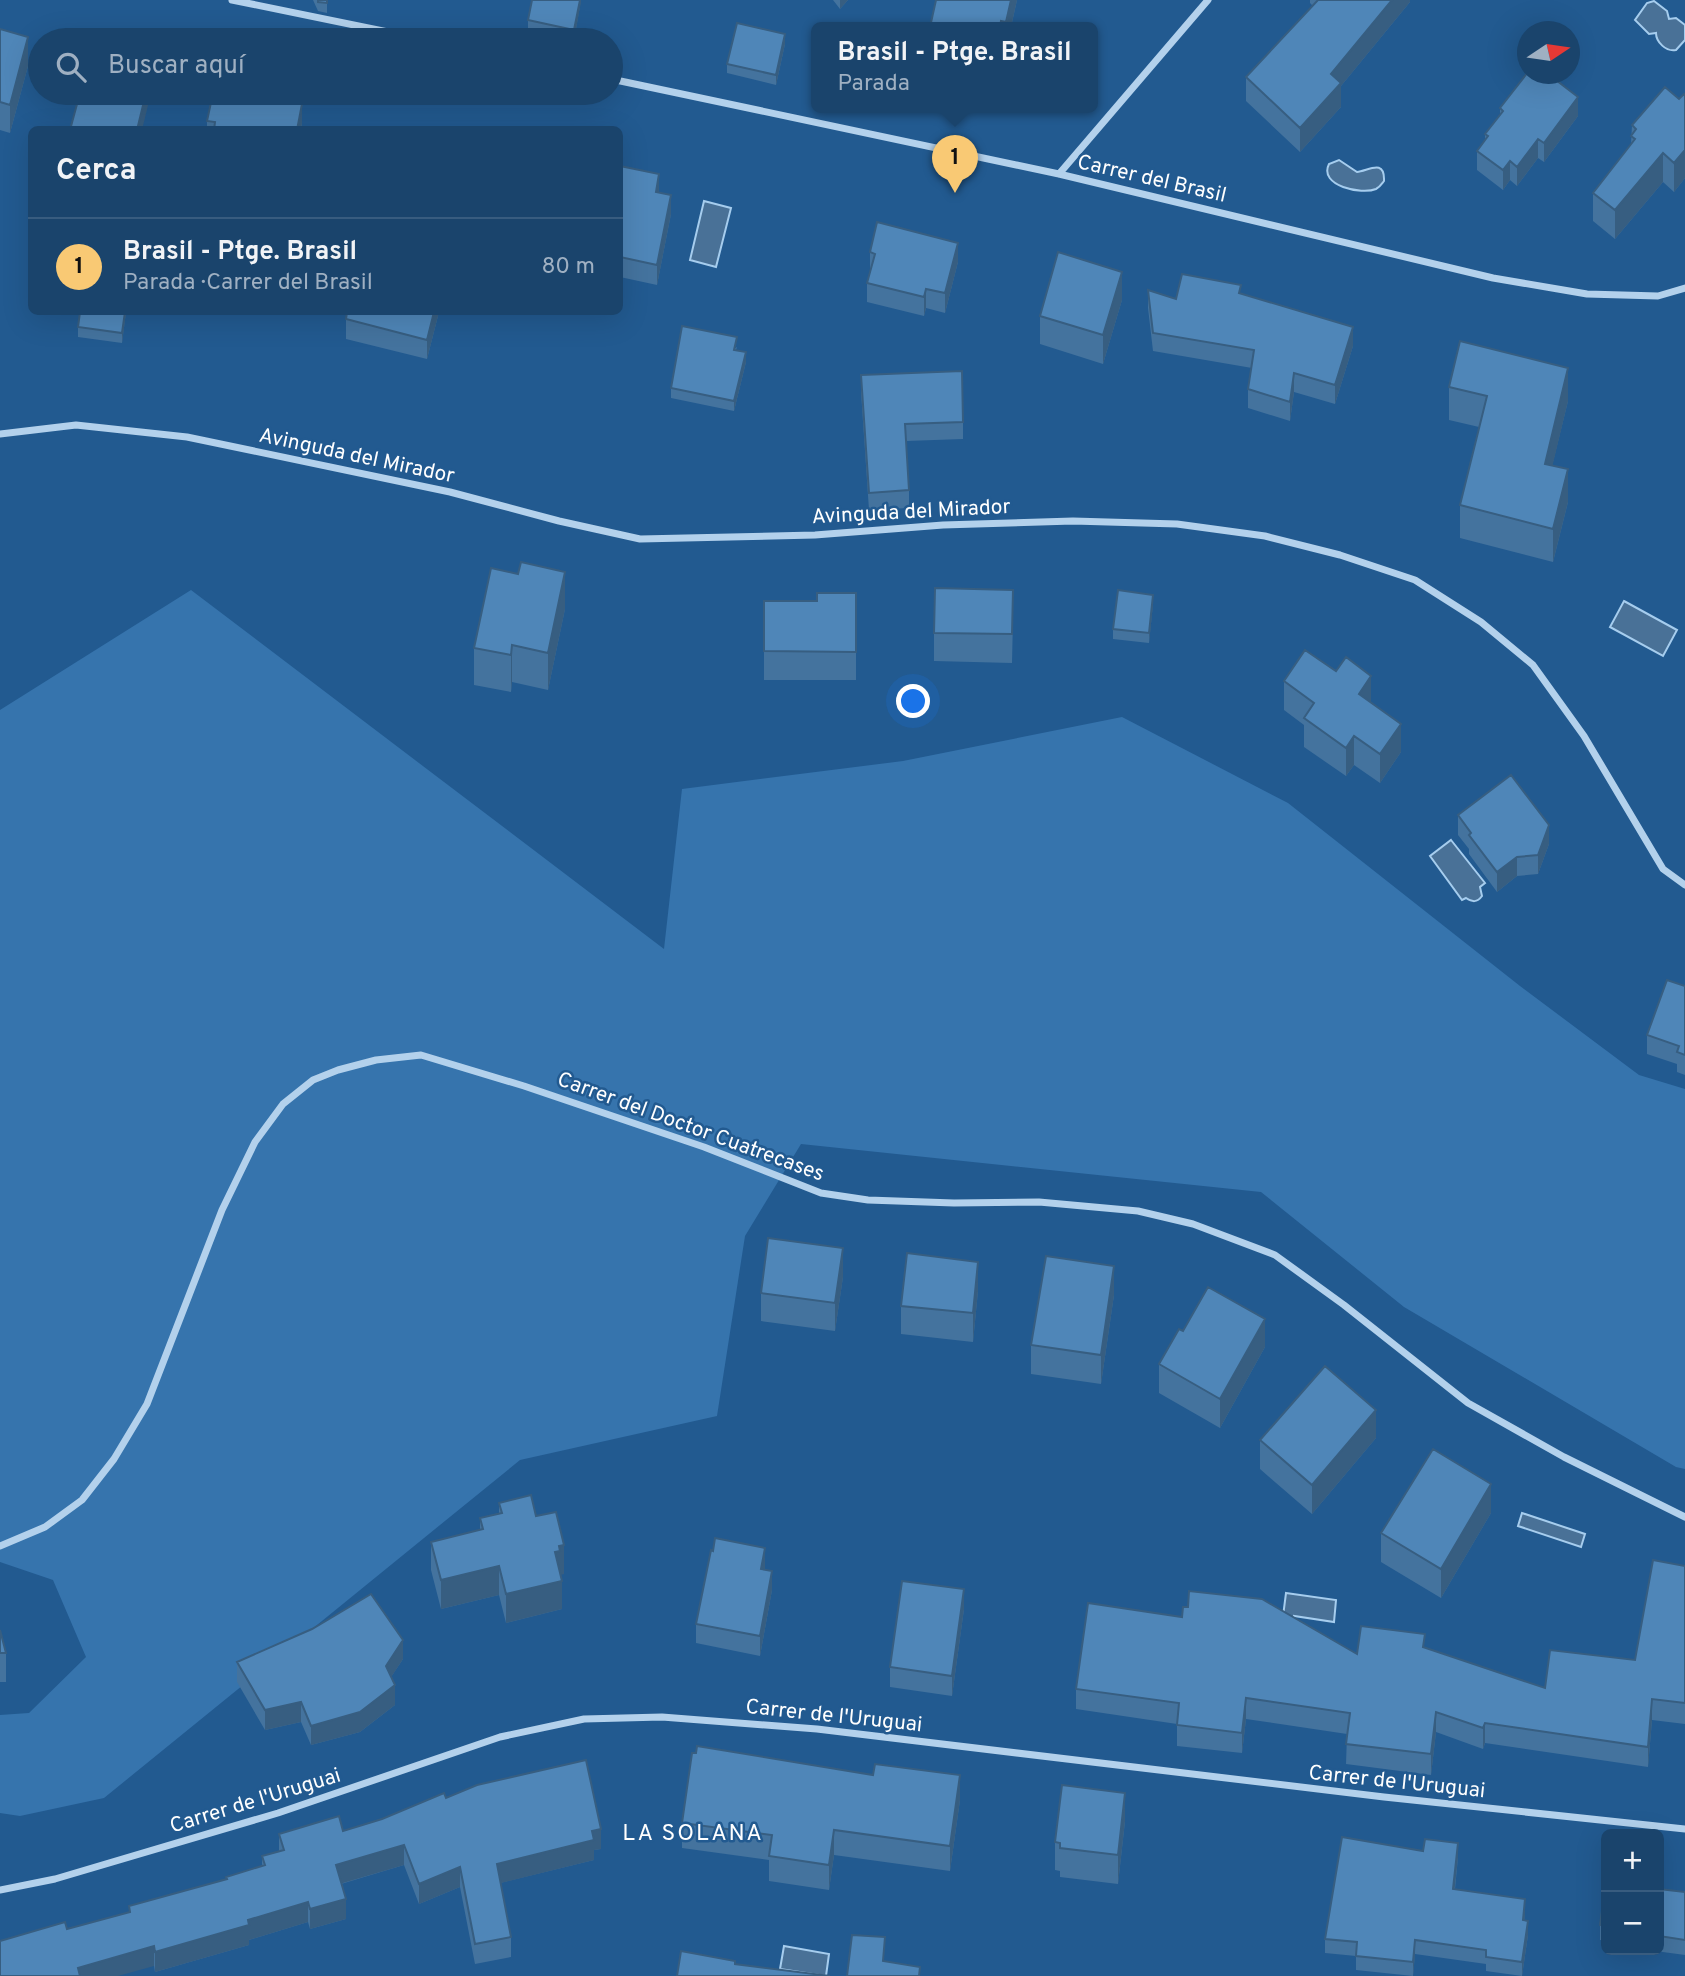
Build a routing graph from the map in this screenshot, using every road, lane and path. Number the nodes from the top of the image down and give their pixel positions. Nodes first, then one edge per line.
1 (232, 0) edge
2 (1208, 0) edge
3 (247, 1) edge
4 (372, 28) edge
5 (623, 82) edge
6 (1059, 174) junction
7 (1685, 288) edge
8 (0, 434) edge
9 (1685, 885) edge
10 (1685, 1517) edge
11 (0, 1546) edge
12 (1685, 1829) edge
13 (0, 1890) edge

1 - 3 street
2 - 6 street
3 - 4 street
5 - 6 street, Carrer del Brasil
6 - 7 street, Carrer del Brasil
8 - 9 street, Avinguda del Mirador
10 - 11 street, Carrer del Doctor Cuatrecases
12 - 13 street, Carrer de l'Uruguai

